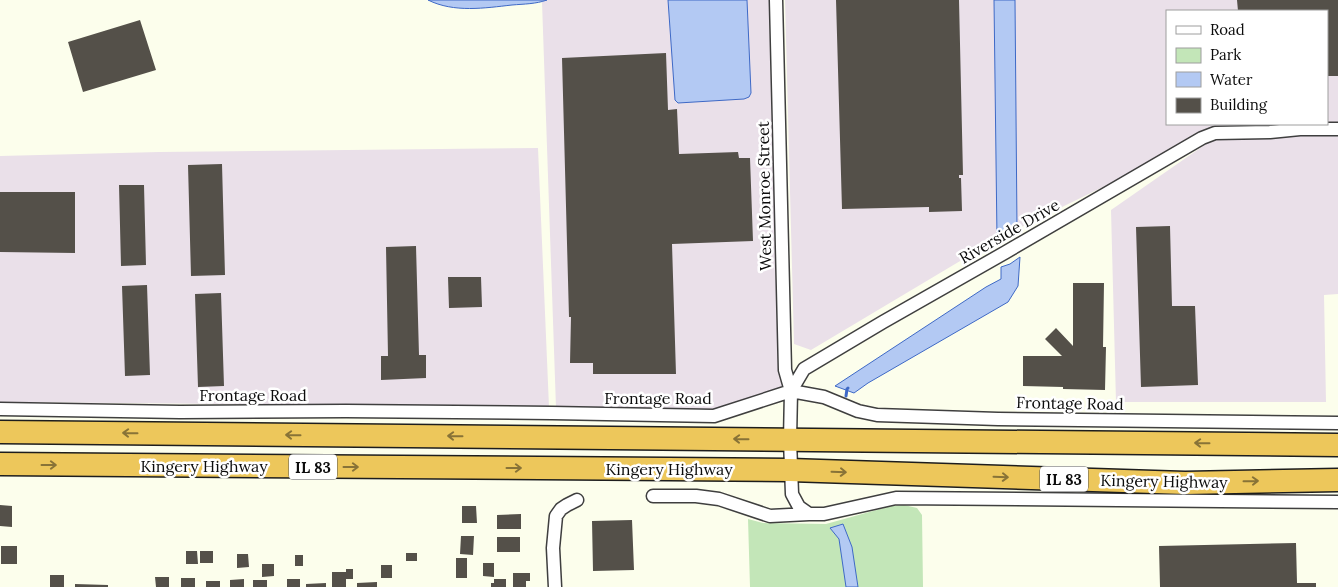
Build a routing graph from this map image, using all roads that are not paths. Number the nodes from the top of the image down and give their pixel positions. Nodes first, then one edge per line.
1 (776, 0) edge
2 (1338, 129) edge
3 (791, 391) junction
4 (0, 409) edge
5 (1338, 423) edge
6 (0, 432) edge
7 (790, 440) junction
8 (1338, 445) edge
9 (0, 464) edge
10 (790, 470) junction
11 (1338, 480) edge
12 (653, 496) dead end
13 (577, 500) dead end
14 (1338, 502) edge
15 (809, 514) junction
16 (555, 587) edge

1 - 3 street, West Monroe Street
2 - 3 street, Riverside Drive
3 - 4 street, Frontage Road
3 - 5 street, Frontage Road
3 - 7 street, Riverside Drive
7 -> 6 highway, Kingery Highway / IL 83
8 -> 7 highway, Kingery Highway / IL 83
7 - 10 street, Riverside Drive
9 -> 10 highway, Kingery Highway / IL 83
10 -> 11 highway, Kingery Highway / IL 83
10 - 15 street
12 - 15 street
13 - 16 street
14 - 15 street

